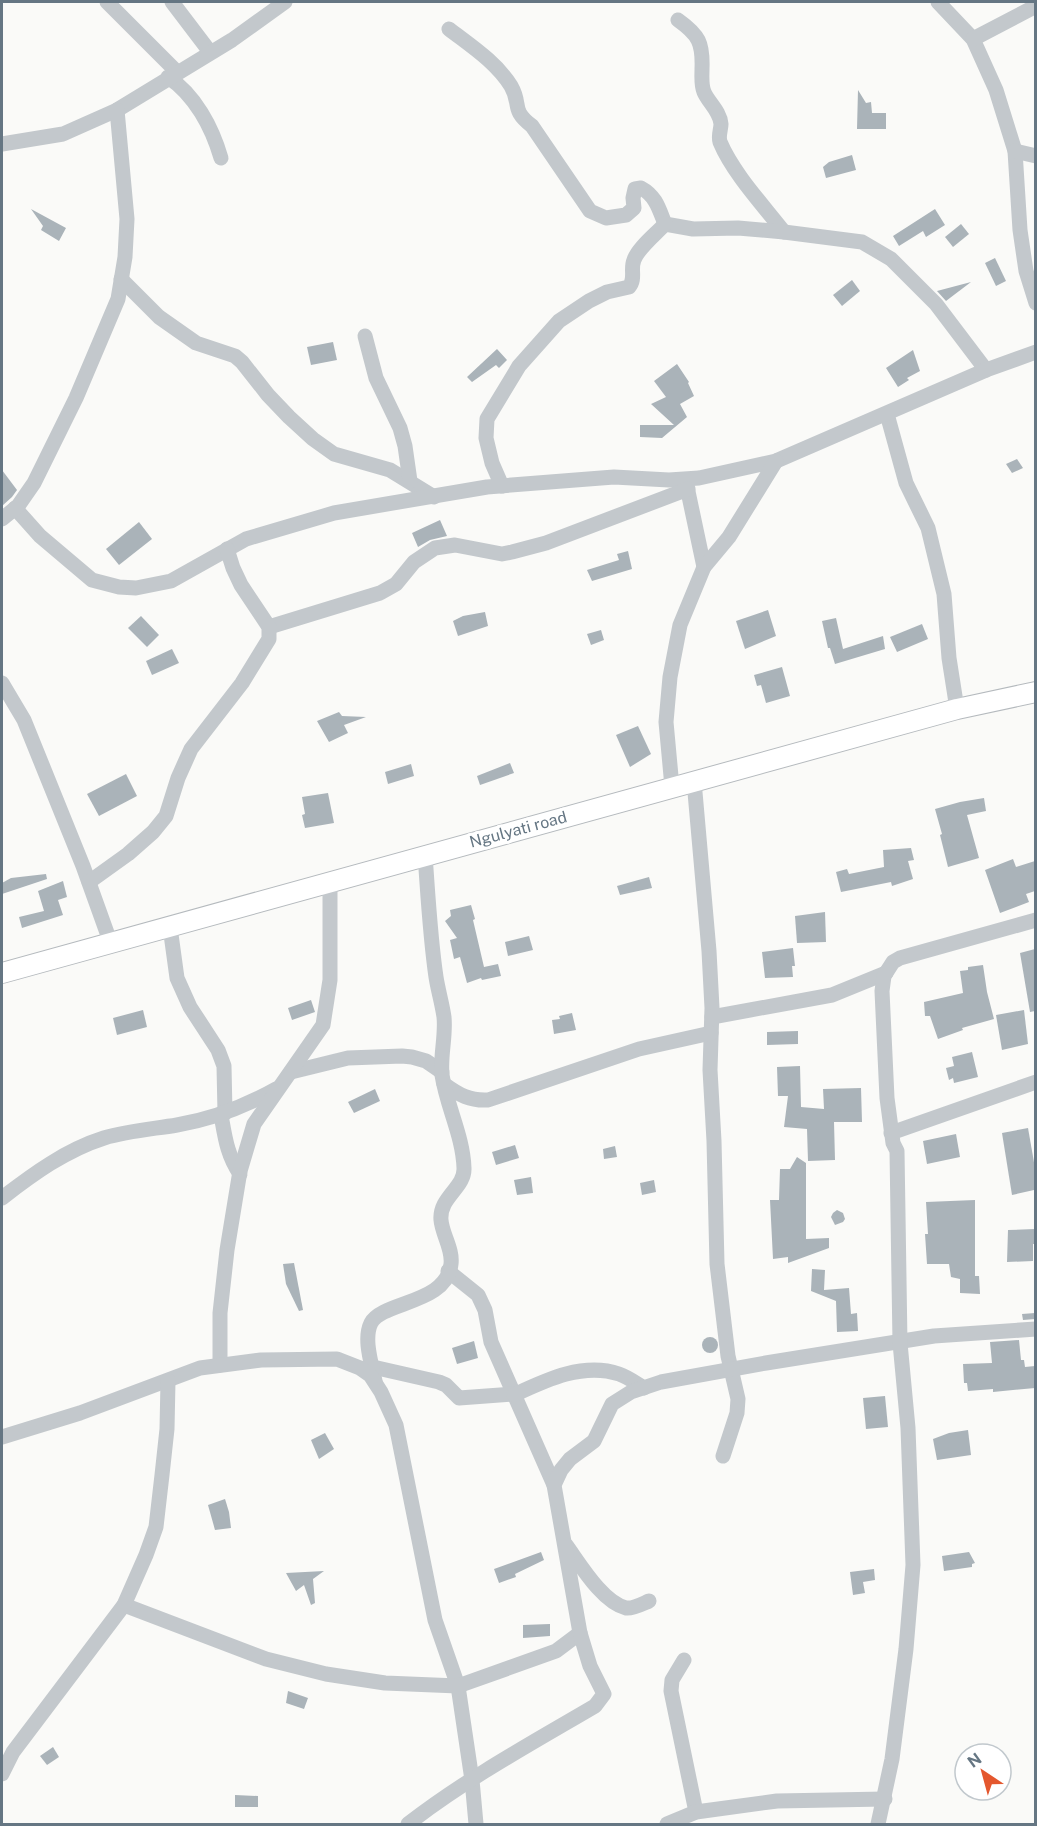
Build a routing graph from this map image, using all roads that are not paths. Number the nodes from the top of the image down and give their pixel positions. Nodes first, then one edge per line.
1 (107, 2) edge
2 (172, 2) edge
3 (285, 2) edge
4 (938, 2) edge
5 (1035, 6) edge
6 (678, 20) dead end
7 (449, 29) dead end
8 (974, 39) junction
9 (210, 52) junction
10 (173, 74) junction
11 (117, 110) junction
12 (2, 144) edge
13 (1015, 151) junction
14 (1035, 156) edge
15 (221, 158) dead end
16 (665, 224) junction
17 (784, 232) junction
18 (121, 279) junction
19 (1035, 303) edge
20 (365, 336) dead end
21 (1035, 352) edge
22 (986, 370) junction
23 (887, 414) junction
24 (776, 461) junction
25 (410, 481) junction
26 (686, 484) junction
27 (502, 486) junction
28 (434, 497) junction
29 (15, 508) junction
30 (2, 519) edge
31 (227, 549) junction
32 (704, 567) junction
33 (269, 627) junction
34 (2, 683) edge
35 (1035, 692) edge
36 (957, 709) junction
37 (694, 780) junction
38 (672, 787) junction
39 (425, 855) junction
40 (330, 881) junction
41 (89, 882) junction
42 (1035, 920) edge
43 (170, 927) junction
44 (111, 944) junction
45 (2, 973) edge
46 (886, 973) junction
47 (711, 1017) junction
48 (711, 1033) junction
49 (291, 1072) junction
50 (443, 1078) junction
51 (1035, 1082) edge
52 (280, 1087) junction
53 (223, 1114) junction
54 (891, 1133) junction
55 (240, 1174) junction
56 (2, 1198) edge
57 (448, 1271) junction
58 (1035, 1329) edge
59 (900, 1342) junction
60 (220, 1365) junction
61 (373, 1367) junction
62 (732, 1370) junction
63 (168, 1381) junction
64 (375, 1383) junction
65 (644, 1388) junction
66 (514, 1395) junction
67 (2, 1437) edge
68 (723, 1456) dead end
69 (554, 1485) junction
70 (564, 1543) junction
71 (649, 1601) dead end
72 (124, 1605) junction
73 (580, 1633) junction
74 (684, 1660) dead end
75 (458, 1686) junction
76 (2, 1774) edge
77 (472, 1780) junction
78 (885, 1799) junction
79 (696, 1812) junction
80 (408, 1824) edge
81 (476, 1824) edge
82 (667, 1824) edge
83 (878, 1824) edge

1 - 10 street
2 - 9 street
3 - 9 street
4 - 8 street
5 - 8 street
6 - 17 street
7 - 16 street
8 - 13 street
9 - 10 street
10 - 11 street
10 - 15 street
11 - 12 street
11 - 18 street
13 - 14 street
13 - 19 street
16 - 17 street
16 - 27 street
17 - 22 street
18 - 25 street
18 - 29 street
20 - 25 street
21 - 22 street
22 - 23 street
23 - 24 street
23 - 36 street
24 - 26 street
24 - 32 street
25 - 28 street
26 - 27 street
26 - 32 street
26 - 33 street
27 - 28 street
28 - 31 street
29 - 30 street
29 - 31 street
31 - 33 street
32 - 38 street
33 - 41 street
34 - 41 street
35 - 36 main road, Ngulyati road
36 - 37 main road, Ngulyati road
37 - 38 main road, Ngulyati road
37 - 47 street
38 - 39 main road, Ngulyati road
39 - 40 main road, Ngulyati road
39 - 50 street
40 - 43 main road, Ngulyati road
40 - 49 street
41 - 44 street
42 - 46 street
43 - 44 main road, Ngulyati road
43 - 53 street
44 - 45 main road, Ngulyati road
46 - 47 street
46 - 54 street
47 - 48 street
48 - 50 street
48 - 62 street
49 - 50 street
49 - 52 street
50 - 57 street
51 - 54 street
52 - 53 street
52 - 55 street
53 - 55 street
53 - 56 street
54 - 59 street
55 - 60 street
57 - 61 street
57 - 66 street
58 - 59 street
59 - 62 street
59 - 78 street
60 - 63 street
60 - 64 street
61 - 64 street
61 - 66 street
62 - 65 street
62 - 68 street
63 - 67 street
63 - 72 street
64 - 75 street
65 - 66 street
65 - 69 street
66 - 69 street
69 - 70 street
70 - 71 street
70 - 73 street
72 - 75 street
72 - 76 street
73 - 75 street
73 - 77 street
74 - 79 street
75 - 77 street
77 - 80 street
77 - 81 street
78 - 79 street
78 - 83 street
79 - 82 street

